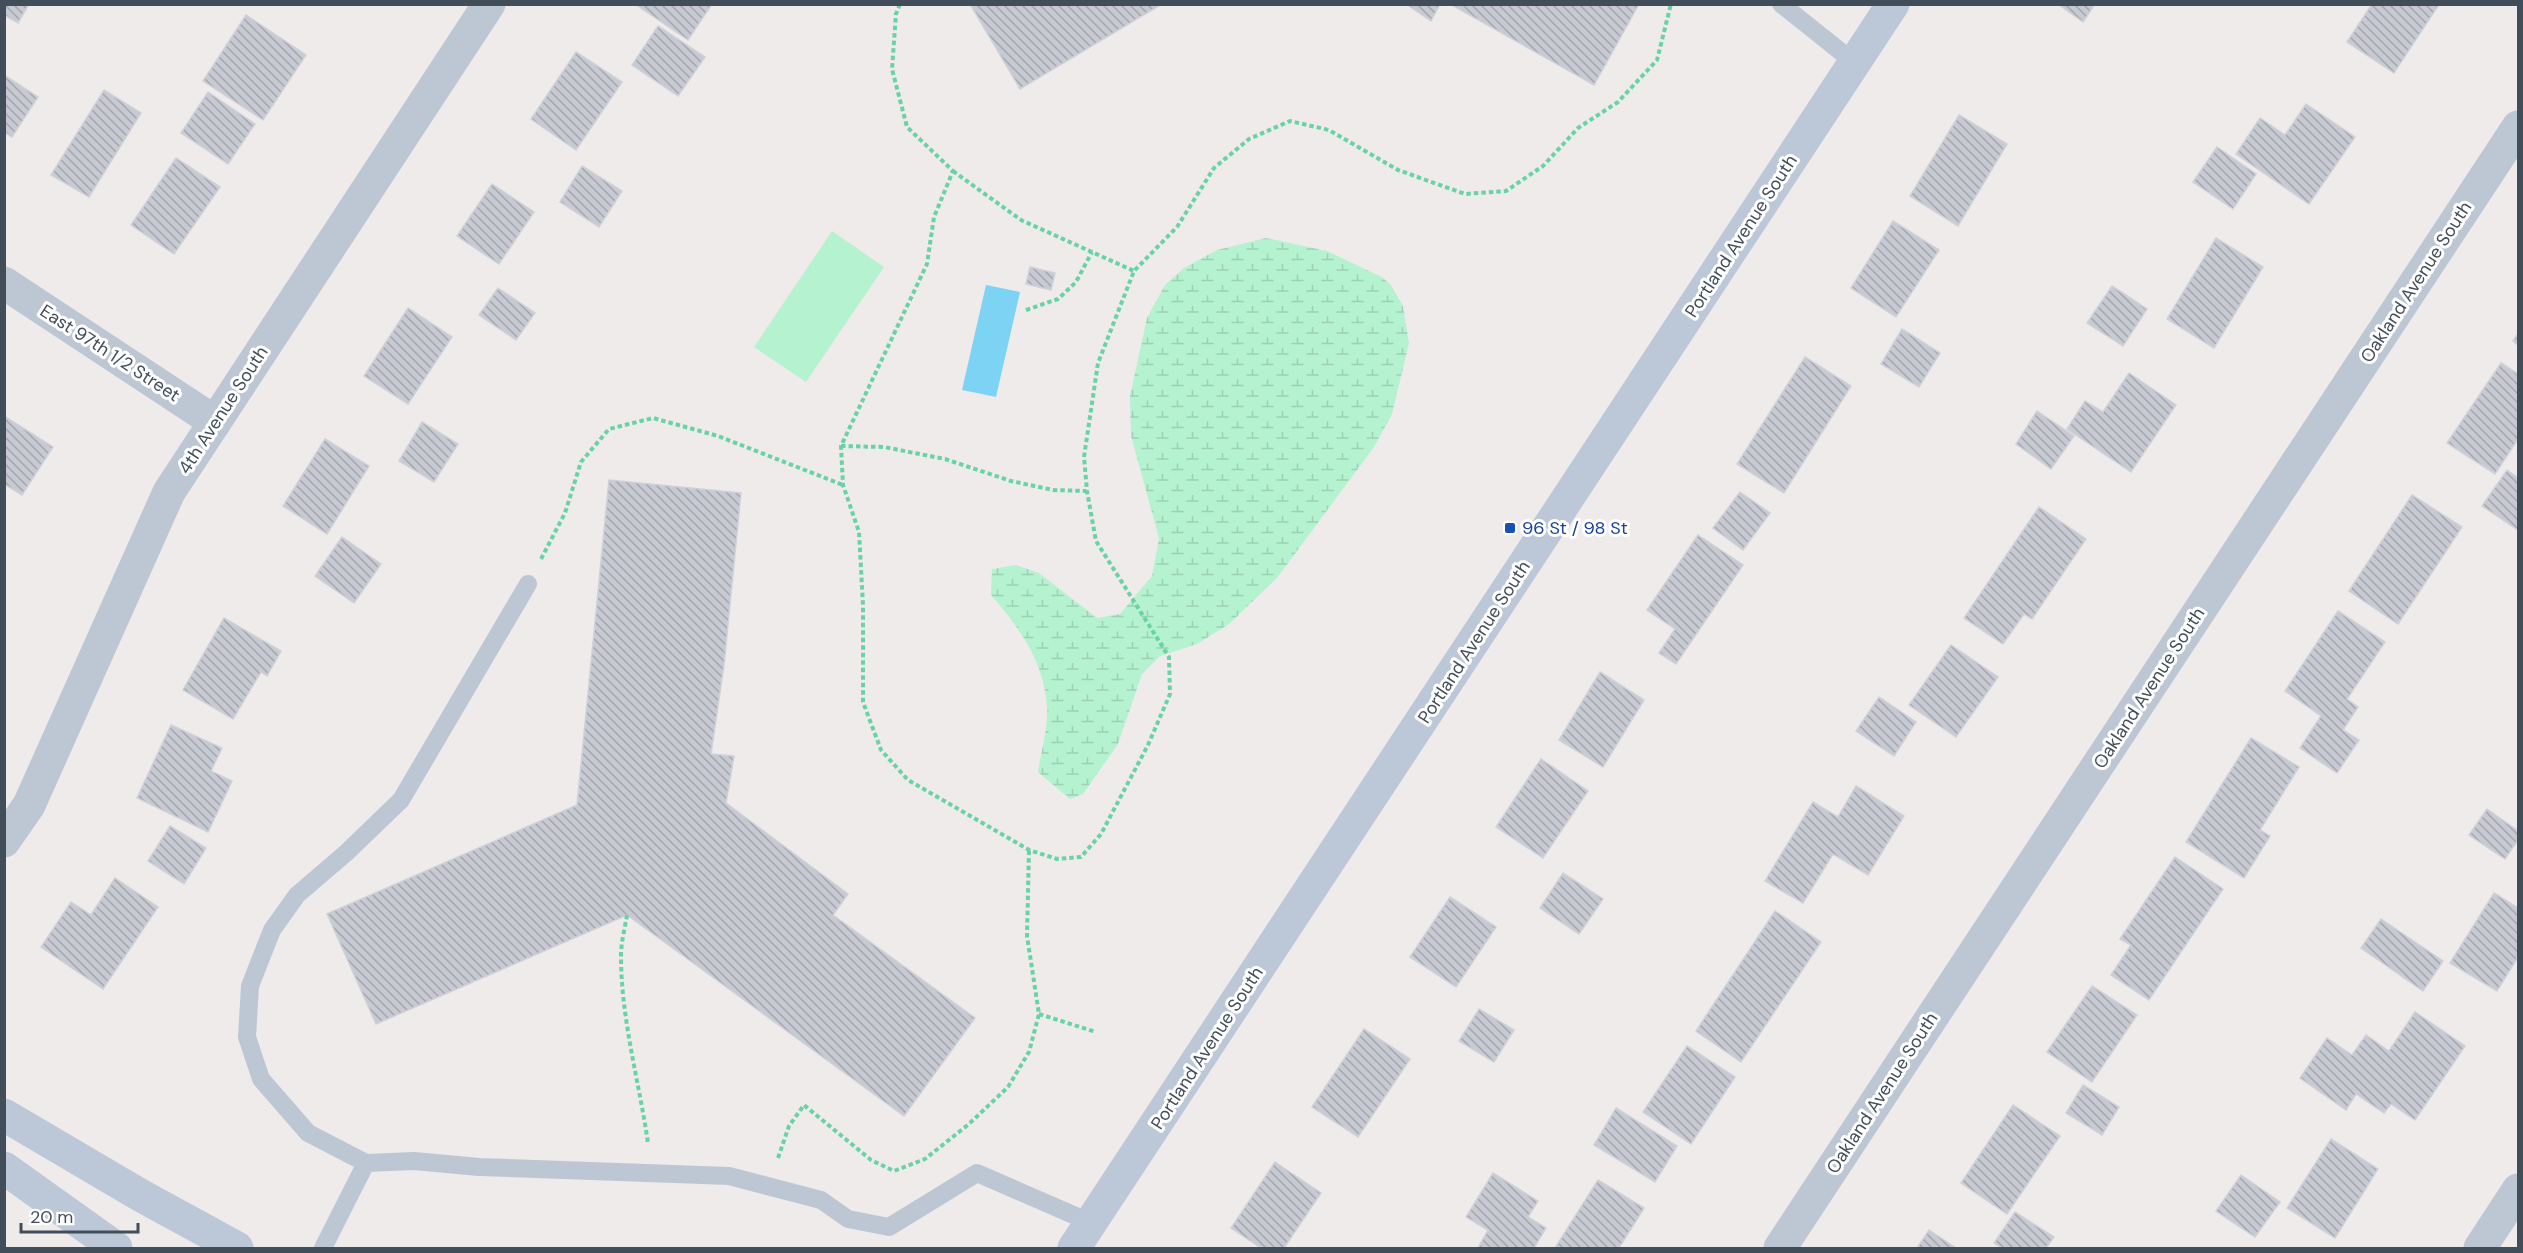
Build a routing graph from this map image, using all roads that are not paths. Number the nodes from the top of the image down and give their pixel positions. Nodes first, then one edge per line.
1 (489, 4) edge
2 (1781, 4) edge
3 (1893, 4) edge
4 (1855, 63) junction
5 (2518, 127) edge
6 (4, 284) edge
7 (215, 422) junction
8 (528, 584) road end
9 (4, 841) edge
10 (4, 1115) edge
11 (366, 1162) junction
12 (4, 1168) edge
13 (2518, 1190) edge
14 (1083, 1235) edge
15 (116, 1248) edge
16 (237, 1248) edge
17 (323, 1248) edge
18 (1780, 1248) edge
19 (2480, 1248) edge

1 - 7 street, 4th Avenue South
2 - 4 lane
3 - 4 main road, Portland Avenue South
4 - 14 main road, Portland Avenue South
5 - 18 street, Oakland Avenue South
6 - 7 street, East 97th 1/2 Street
7 - 9 street, 4th Avenue South
8 - 11 lane
10 - 16 main road
11 - 14 lane
11 - 17 lane
12 - 15 main road
13 - 19 street

